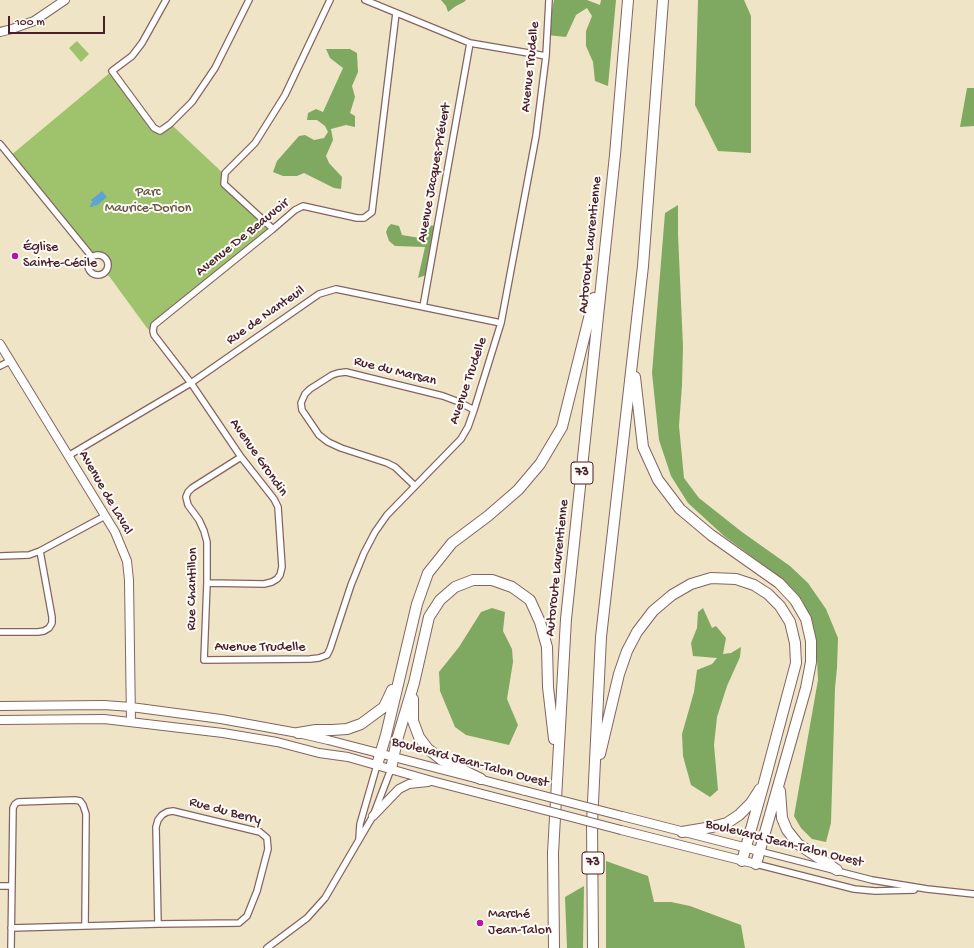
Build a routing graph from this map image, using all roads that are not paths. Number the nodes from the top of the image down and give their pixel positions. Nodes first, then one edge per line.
1 (65, 0) edge
2 (166, 0) edge
3 (249, 0) edge
4 (330, 0) edge
5 (365, 0) edge
6 (549, 0) edge
7 (628, 0) edge
8 (663, 0) edge
9 (396, 13) junction
10 (0, 32) edge
11 (470, 43) junction
12 (546, 56) junction
13 (0, 144) edge
14 (273, 229) junction
15 (92, 257) dead end
16 (603, 263) junction
17 (423, 307) junction
18 (501, 323) junction
19 (0, 344) edge
20 (633, 360) junction
21 (10, 361) junction
22 (0, 366) edge
23 (191, 384) junction
24 (474, 410) junction
25 (68, 456) junction
26 (241, 457) junction
27 (415, 486) junction
28 (105, 516) junction
29 (40, 551) junction
30 (0, 556) edge
31 (207, 583) junction
32 (0, 632) edge
33 (204, 660) joint
34 (401, 668) junction
35 (414, 683) junction
36 (0, 706) edge
37 (131, 707) junction
38 (0, 720) edge
39 (131, 722) junction
40 (298, 733) junction
41 (381, 754) junction
42 (393, 757) junction
43 (377, 765) junction
44 (391, 769) junction
45 (558, 769) junction
46 (481, 779) junction
47 (594, 779) junction
48 (432, 781) junction
49 (764, 783) junction
50 (779, 783) junction
51 (374, 816) junction
52 (682, 832) junction
53 (359, 839) junction
54 (746, 848) junction
55 (760, 851) junction
56 (742, 861) junction
57 (756, 864) junction
58 (838, 870) junction
59 (0, 886) edge
60 (12, 886) junction
61 (927, 889) junction
62 (974, 894) edge
63 (158, 924) junction
64 (85, 926) junction
65 (11, 928) junction
66 (11, 948) edge
67 (267, 948) edge
68 (554, 948) edge
69 (593, 948) edge

1 - 10 street
2 - 3 street
4 - 14 street
5 - 9 street
6 - 12 street, Avenue Trudelle
7 - 16 highway, Autoroute Laurentienne / 73
8 - 20 highway, 73
9 - 11 street
9 - 14 street, Avenue De Beauvoir
11 - 12 street
11 - 17 street, Avenue Jacques-Prévert
12 - 18 street, Avenue Trudelle
13 - 15 street
14 - 23 street, Avenue De Beauvoir
16 - 34 highway
16 - 45 highway, Autoroute Laurentienne / 73
17 - 18 street, Rue de Nanteuil
17 - 23 street, Rue de Nanteuil
18 - 24 street, Avenue Trudelle
19 - 21 street, Avenue de Laval
20 - 47 highway, 73
20 - 50 highway
21 - 22 street
21 - 25 street, Avenue de Laval
23 - 25 street, Rue de Nanteuil
23 - 26 street, Avenue Grondin
24 - 27 street, Avenue Trudelle
24 - 27 street, Rue du Marsan
25 - 28 street, Avenue de Laval
26 - 31 street, Rue Chantillon
26 - 31 street, Avenue Grondin
27 - 33 street, Avenue Trudelle
28 - 29 street
28 - 37 street, Avenue de Laval
29 - 30 street
29 - 32 street
31 - 33 street, Rue Chantillon
34 - 40 highway
34 - 41 highway
35 - 42 highway
35 - 45 highway
35 - 46 highway
36 - 37 street, Boulevard Jean-Talon Ouest
37 - 39 street, Avenue de Laval
37 - 40 street, Boulevard Jean-Talon Ouest
38 - 39 street, Boulevard Jean-Talon Ouest
39 - 43 street, Boulevard Jean-Talon Ouest
40 - 41 street, Boulevard Jean-Talon Ouest
41 - 42 street, Boulevard Jean-Talon Ouest
41 - 43 highway
42 - 44 highway
42 - 46 street, Boulevard Jean-Talon Ouest
43 - 44 street, Boulevard Jean-Talon Ouest
43 - 53 street
44 - 48 street, Boulevard Jean-Talon Ouest
44 - 51 street
45 - 68 highway, Autoroute Laurentienne / 73
46 - 52 street, Boulevard Jean-Talon Ouest, bridge
47 - 49 highway
47 - 69 highway, 73
48 - 51 street
48 - 56 street, Boulevard Jean-Talon Ouest, bridge
49 - 52 highway
49 - 54 highway
50 - 55 highway
50 - 58 highway
51 - 53 street
52 - 54 street, Boulevard Jean-Talon Ouest
53 - 67 street
54 - 55 street, Boulevard Jean-Talon Ouest
54 - 56 highway
55 - 57 highway
55 - 58 street, Boulevard Jean-Talon Ouest
56 - 57 street, Boulevard Jean-Talon Ouest
57 - 61 street, Boulevard Jean-Talon Ouest
58 - 61 street, Boulevard Jean-Talon Ouest
59 - 60 street
60 - 64 street
60 - 65 street
61 - 62 street, Boulevard Jean-Talon Ouest
63 - 63 street, Rue du Berry
63 - 64 street, Rue du Berry
64 - 65 street, Rue du Berry
65 - 66 street

